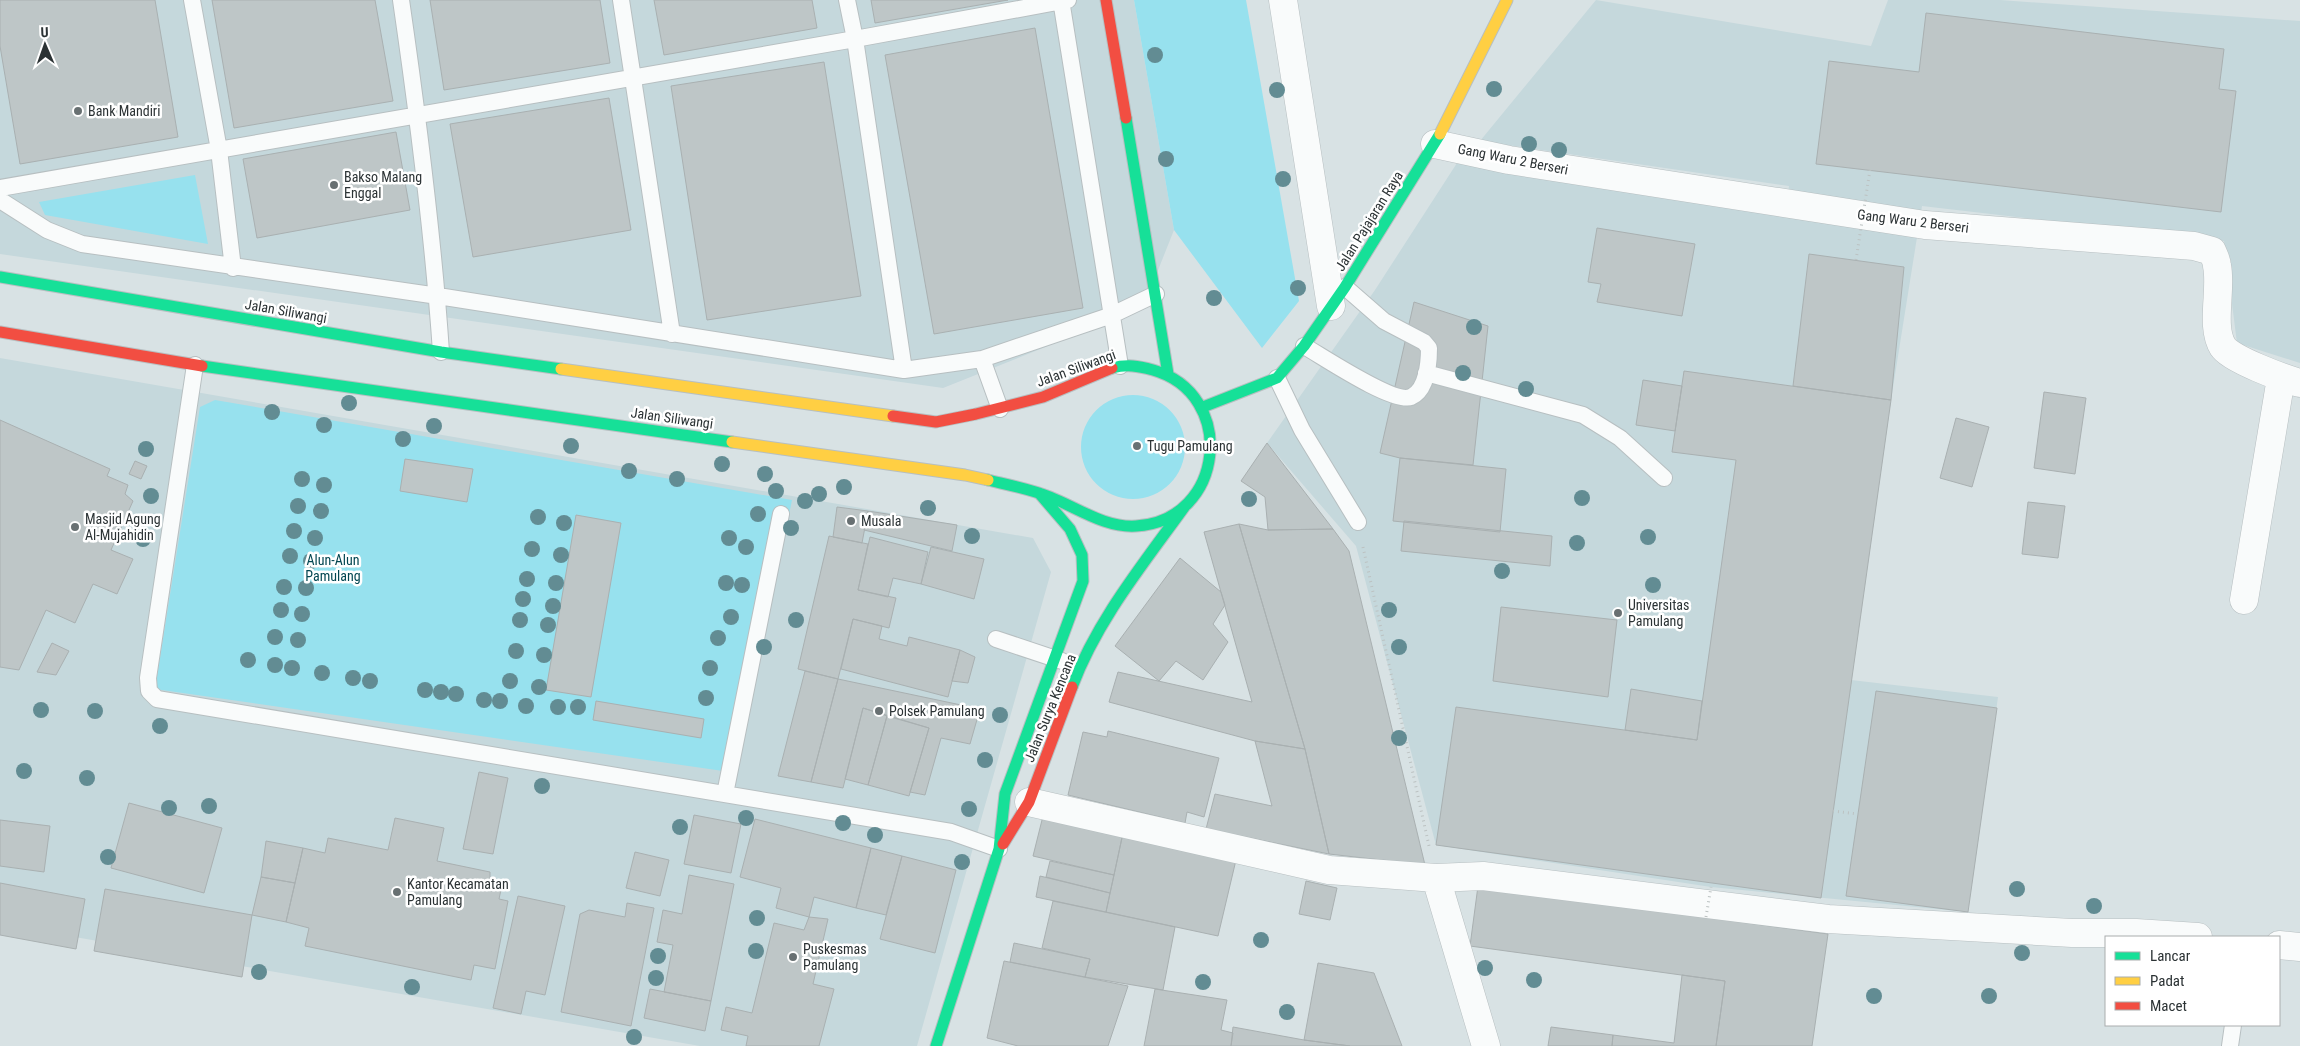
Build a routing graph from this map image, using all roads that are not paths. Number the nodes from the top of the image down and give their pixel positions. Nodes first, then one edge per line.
1 (192, 0) edge
2 (401, 0) edge
3 (621, 0) edge
4 (847, 0) edge
5 (1063, 0) edge
6 (1106, 0) edge
7 (1283, 0) edge
8 (1507, 0) edge
9 (855, 39) junction
10 (632, 78) junction
11 (418, 116) junction
12 (1435, 144) junction
13 (219, 150) junction
14 (0, 188) edge
15 (0, 200) edge
16 (233, 268) junction
17 (0, 277) edge
18 (1156, 294) junction
19 (438, 296) junction
20 (1338, 296) junction
21 (1112, 315) junction
22 (0, 332) edge
23 (672, 334) junction
24 (1304, 346) junction
25 (441, 352) junction
26 (982, 359) junction
27 (195, 365) junction
28 (1120, 366) junction
29 (904, 370) junction
30 (1426, 373) junction
31 (1168, 374) junction
32 (1277, 378) junction
33 (2291, 380) edge
34 (1203, 407) junction
35 (1000, 409) junction
36 (1664, 478) dead end
37 (1040, 493) junction
38 (1185, 506) junction
39 (781, 514) dead end
40 (1358, 522) road end
41 (2244, 600) dead end
42 (996, 639) dead end
43 (1054, 657) junction
44 (1079, 669) junction
45 (725, 794) junction
46 (1029, 802) junction
47 (999, 849) junction
48 (1436, 878) junction
49 (2182, 936) edge
50 (2280, 944) edge
51 (2300, 947) edge
52 (2234, 1026) edge
53 (936, 1046) edge
54 (1486, 1046) edge
55 (2230, 1046) edge

1 - 13 lane
2 - 11 lane
3 - 10 lane
4 - 9 lane
5 - 9 lane
5 - 21 lane
6 - 18 main road
7 - 20 street
8 - 12 main road, Jalan Pajajaran Raya
9 - 10 lane
9 - 29 lane
10 - 11 lane
10 - 23 lane
11 - 13 lane
11 - 19 lane
12 - 20 main road, Jalan Pajajaran Raya
12 - 33 street, Gang Waru 2 Berseri
13 - 14 lane
13 - 16 lane
15 - 16 lane
16 - 19 lane
17 - 25 main road, Jalan Siliwangi
18 - 21 lane
18 - 31 main road
19 - 23 lane
19 - 25 lane
20 - 24 main road, Jalan Pajajaran Raya
20 - 30 lane
21 - 26 lane
21 - 28 lane
22 - 27 main road, Jalan Siliwangi
23 - 29 lane
24 - 30 lane
24 - 32 main road, Jalan Pajajaran Raya
25 - 35 main road, Jalan Siliwangi
26 - 29 lane
26 - 35 lane
27 - 37 main road, Jalan Siliwangi
27 - 45 lane
28 - 31 main road, Jalan Siliwangi
28 - 35 main road, Jalan Siliwangi
30 - 36 lane
31 - 34 main road, Jalan Siliwangi
32 - 34 main road, Jalan Pajajaran Raya
32 - 40 lane
33 - 41 street
34 - 38 main road, Jalan Siliwangi
37 - 38 main road, Jalan Siliwangi
37 - 43 main road, Jalan Surya Kencana
38 - 44 main road, Jalan Surya Kencana
39 - 45 lane
42 - 43 lane
43 - 44 lane
43 - 47 main road, Jalan Surya Kencana
44 - 46 main road, Jalan Surya Kencana
45 - 47 lane
46 - 47 main road, Jalan Surya Kencana
46 - 48 street
47 - 53 main road, Jalan Surya Kencana
48 - 49 street
48 - 54 street
50 - 51 street
52 - 55 lane

